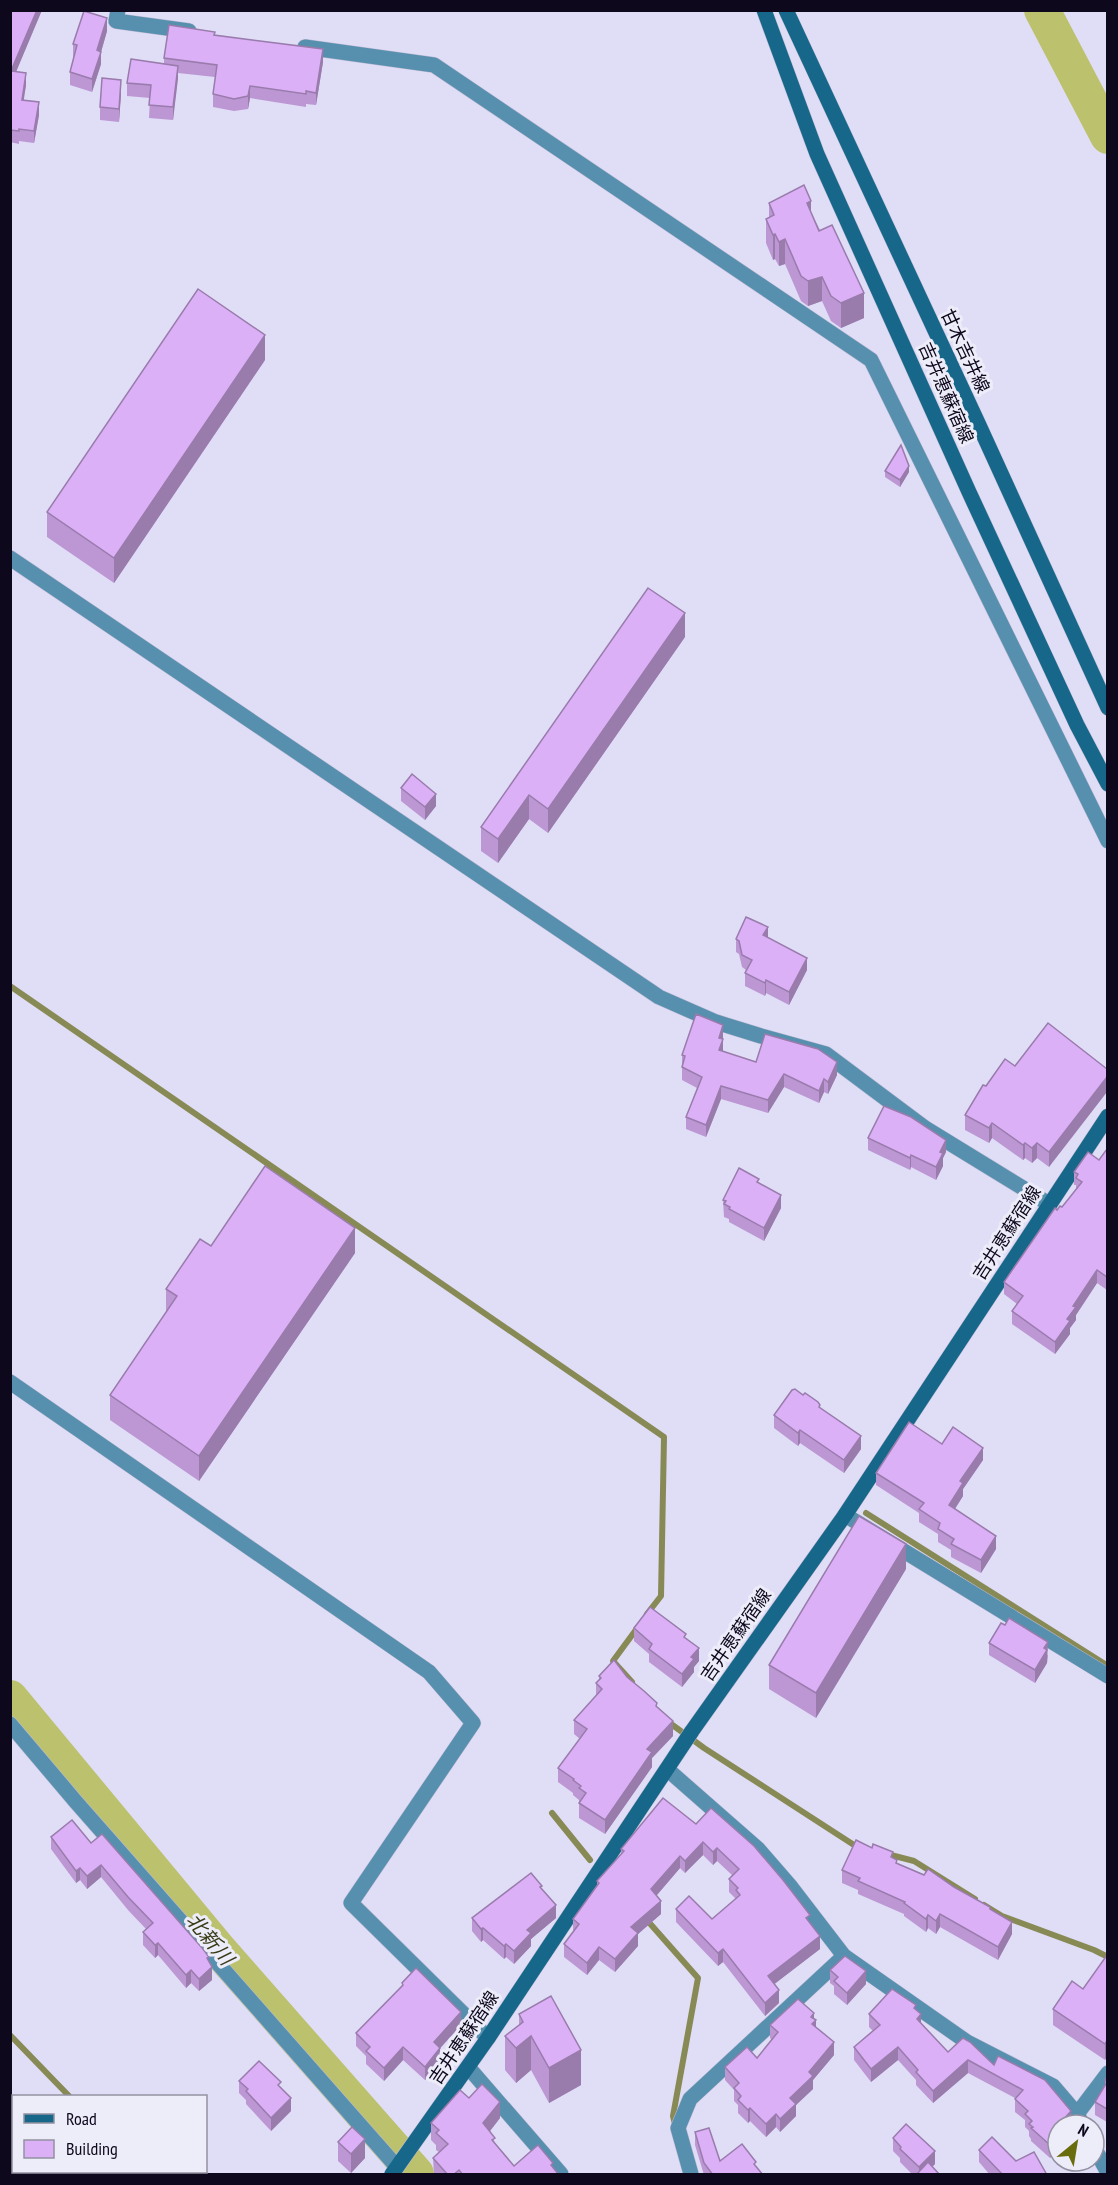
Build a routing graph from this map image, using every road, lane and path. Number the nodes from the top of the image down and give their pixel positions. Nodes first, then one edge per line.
1 (118, 10) edge
2 (764, 10) edge
3 (786, 10) edge
4 (199, 33) edge
5 (293, 45) edge
6 (10, 558) edge
7 (1107, 708) edge
8 (1107, 784) edge
9 (1107, 841) edge
10 (1107, 1116) edge
11 (1049, 1204) junction
12 (10, 1382) edge
13 (845, 1515) junction
14 (1107, 1676) edge
15 (10, 1724) edge
16 (668, 1770) junction
17 (844, 1956) junction
18 (488, 2038) junction
19 (468, 2067) junction
20 (1107, 2073) edge
21 (1074, 2113) edge
22 (1084, 2113) edge
23 (395, 2171) edge
24 (561, 2175) edge
25 (692, 2175) edge

1 - 4 street
2 - 8 main road, 吉井恵蘇宿線
3 - 7 main road, 甘木吉井線
5 - 9 street
6 - 11 street
10 - 11 main road, 吉井恵蘇宿線
11 - 13 main road, 吉井恵蘇宿線
12 - 18 street
13 - 14 street
13 - 16 main road, 吉井恵蘇宿線
15 - 23 street
16 - 17 street
16 - 18 main road, 吉井恵蘇宿線
17 - 21 street
17 - 25 street
18 - 19 main road, 吉井恵蘇宿線
19 - 23 main road, 吉井恵蘇宿線
19 - 24 street
20 - 22 street

